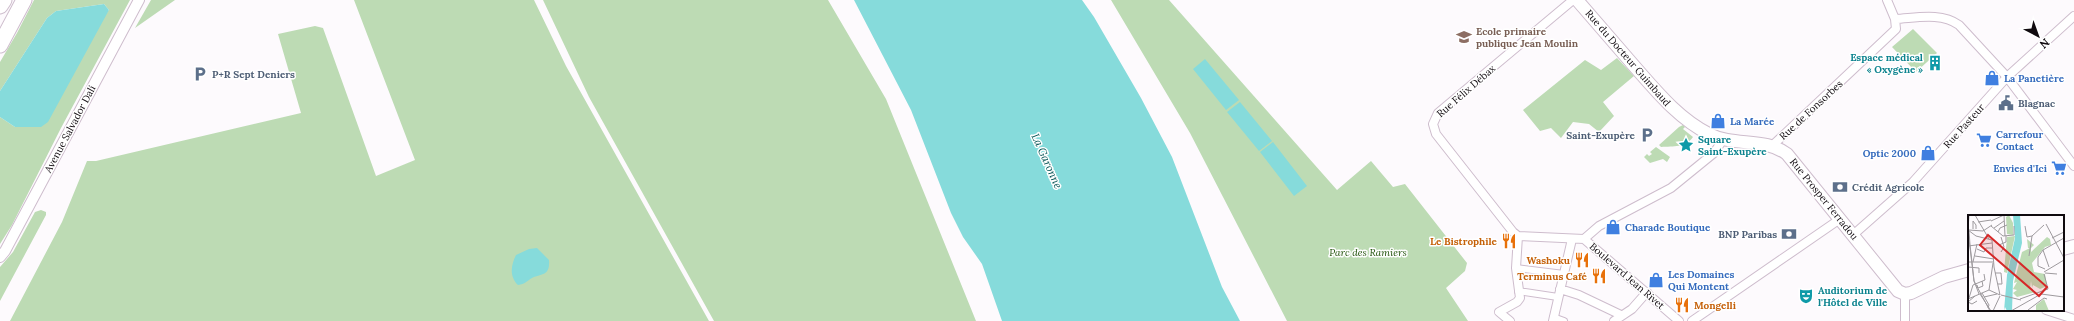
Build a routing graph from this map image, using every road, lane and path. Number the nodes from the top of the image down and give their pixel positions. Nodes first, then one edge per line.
1 (4, 0) edge
2 (24, 0) edge
3 (139, 0) edge
4 (1573, 0) edge
5 (1577, 0) edge
6 (1887, 0) edge
7 (0, 6) edge
8 (2074, 16) edge
9 (1895, 18) junction
10 (0, 45) edge
11 (2007, 77) junction
12 (1722, 140) junction
13 (1773, 146) junction
14 (2074, 166) edge
15 (1838, 221) junction
16 (1853, 235) junction
17 (1518, 236) junction
18 (1572, 239) junction
19 (1584, 239) junction
20 (2074, 246) edge
21 (2064, 249) edge
22 (0, 257) edge
23 (1516, 268) junction
24 (1968, 270) edge
25 (1564, 274) junction
26 (1560, 289) junction
27 (1518, 291) junction
28 (1646, 292) junction
29 (1905, 294) junction
30 (1558, 297) junction
31 (2049, 311) edge
32 (1621, 315) junction
33 (1553, 319) edge
34 (2074, 319) edge
35 (1510, 321) edge
36 (1564, 321) edge
37 (1614, 321) edge
38 (1679, 321) edge
39 (1692, 321) edge
40 (1905, 321) edge

1 - 7 highway
2 - 10 highway
3 - 22 street, Avenue Salvador Dali
4 - 17 street, Rue Félix Débax
5 - 12 main road, Rue du Docteur Guimbaud
6 - 9 street
8 - 11 street, Rue Pasteur
9 - 11 street
9 - 13 street, Rue de Fonsorbes
11 - 14 street
11 - 16 street, Rue Pasteur
12 - 13 main road, Rue Prosper Ferradou
12 - 19 street
13 - 15 main road, Rue Prosper Ferradou
15 - 16 main road, Rue Prosper Ferradou
15 - 39 street
16 - 29 main road, Rue Prosper Ferradou
17 - 18 street, Boulevard Jean Rivet
17 - 23 street
18 - 19 street, Boulevard Jean Rivet
18 - 25 street
19 - 28 street, Boulevard Jean Rivet
20 - 21 main road
23 - 25 street
23 - 27 street
24 - 29 main road
25 - 26 street
26 - 30 street
26 - 32 street
27 - 30 street
27 - 35 street
28 - 32 street
28 - 38 street, Boulevard Jean Rivet
29 - 40 street
30 - 33 street
31 - 34 street
32 - 37 street
33 - 36 street

